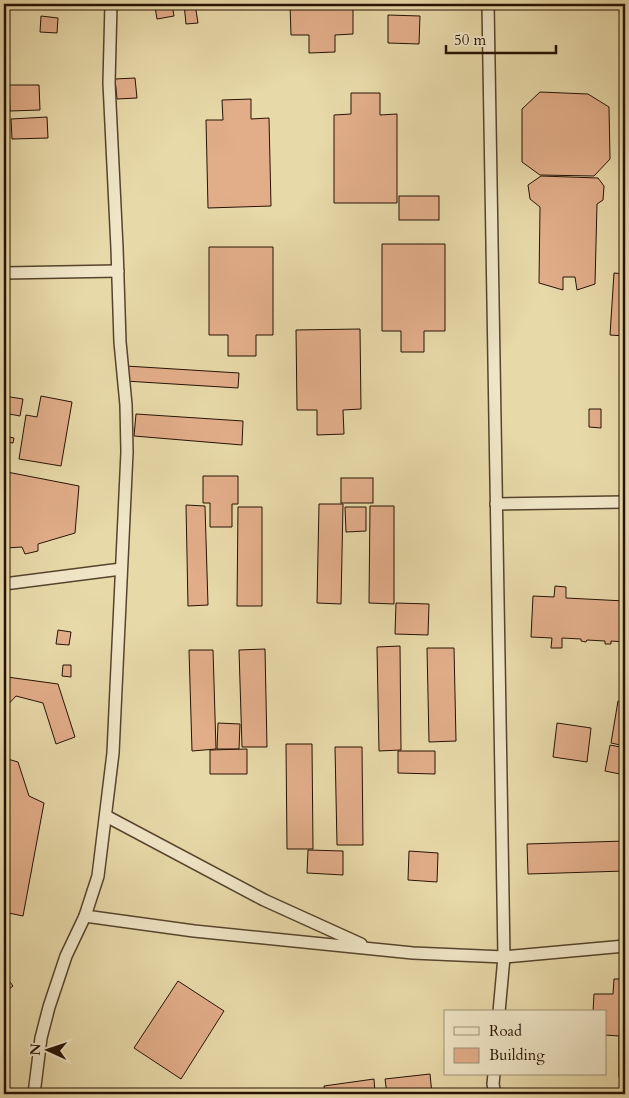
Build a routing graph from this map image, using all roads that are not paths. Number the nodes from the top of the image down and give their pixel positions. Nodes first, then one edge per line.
1 (111, 4) edge
2 (488, 4) edge
3 (118, 271) junction
4 (4, 273) edge
5 (625, 502) edge
6 (496, 504) junction
7 (121, 569) junction
8 (4, 584) edge
9 (106, 816) junction
10 (86, 916) junction
11 (625, 946) edge
12 (371, 948) junction
13 (504, 957) junction
14 (499, 1010) edge
15 (494, 1076) edge
16 (34, 1094) edge
17 (495, 1094) edge

1 - 3 street
2 - 6 street
3 - 4 street
3 - 7 street
5 - 6 street
6 - 13 street
7 - 8 street
7 - 9 street
9 - 10 street
9 - 12 street
10 - 12 street
10 - 16 street
11 - 13 street
12 - 13 street
13 - 14 street
15 - 17 street

